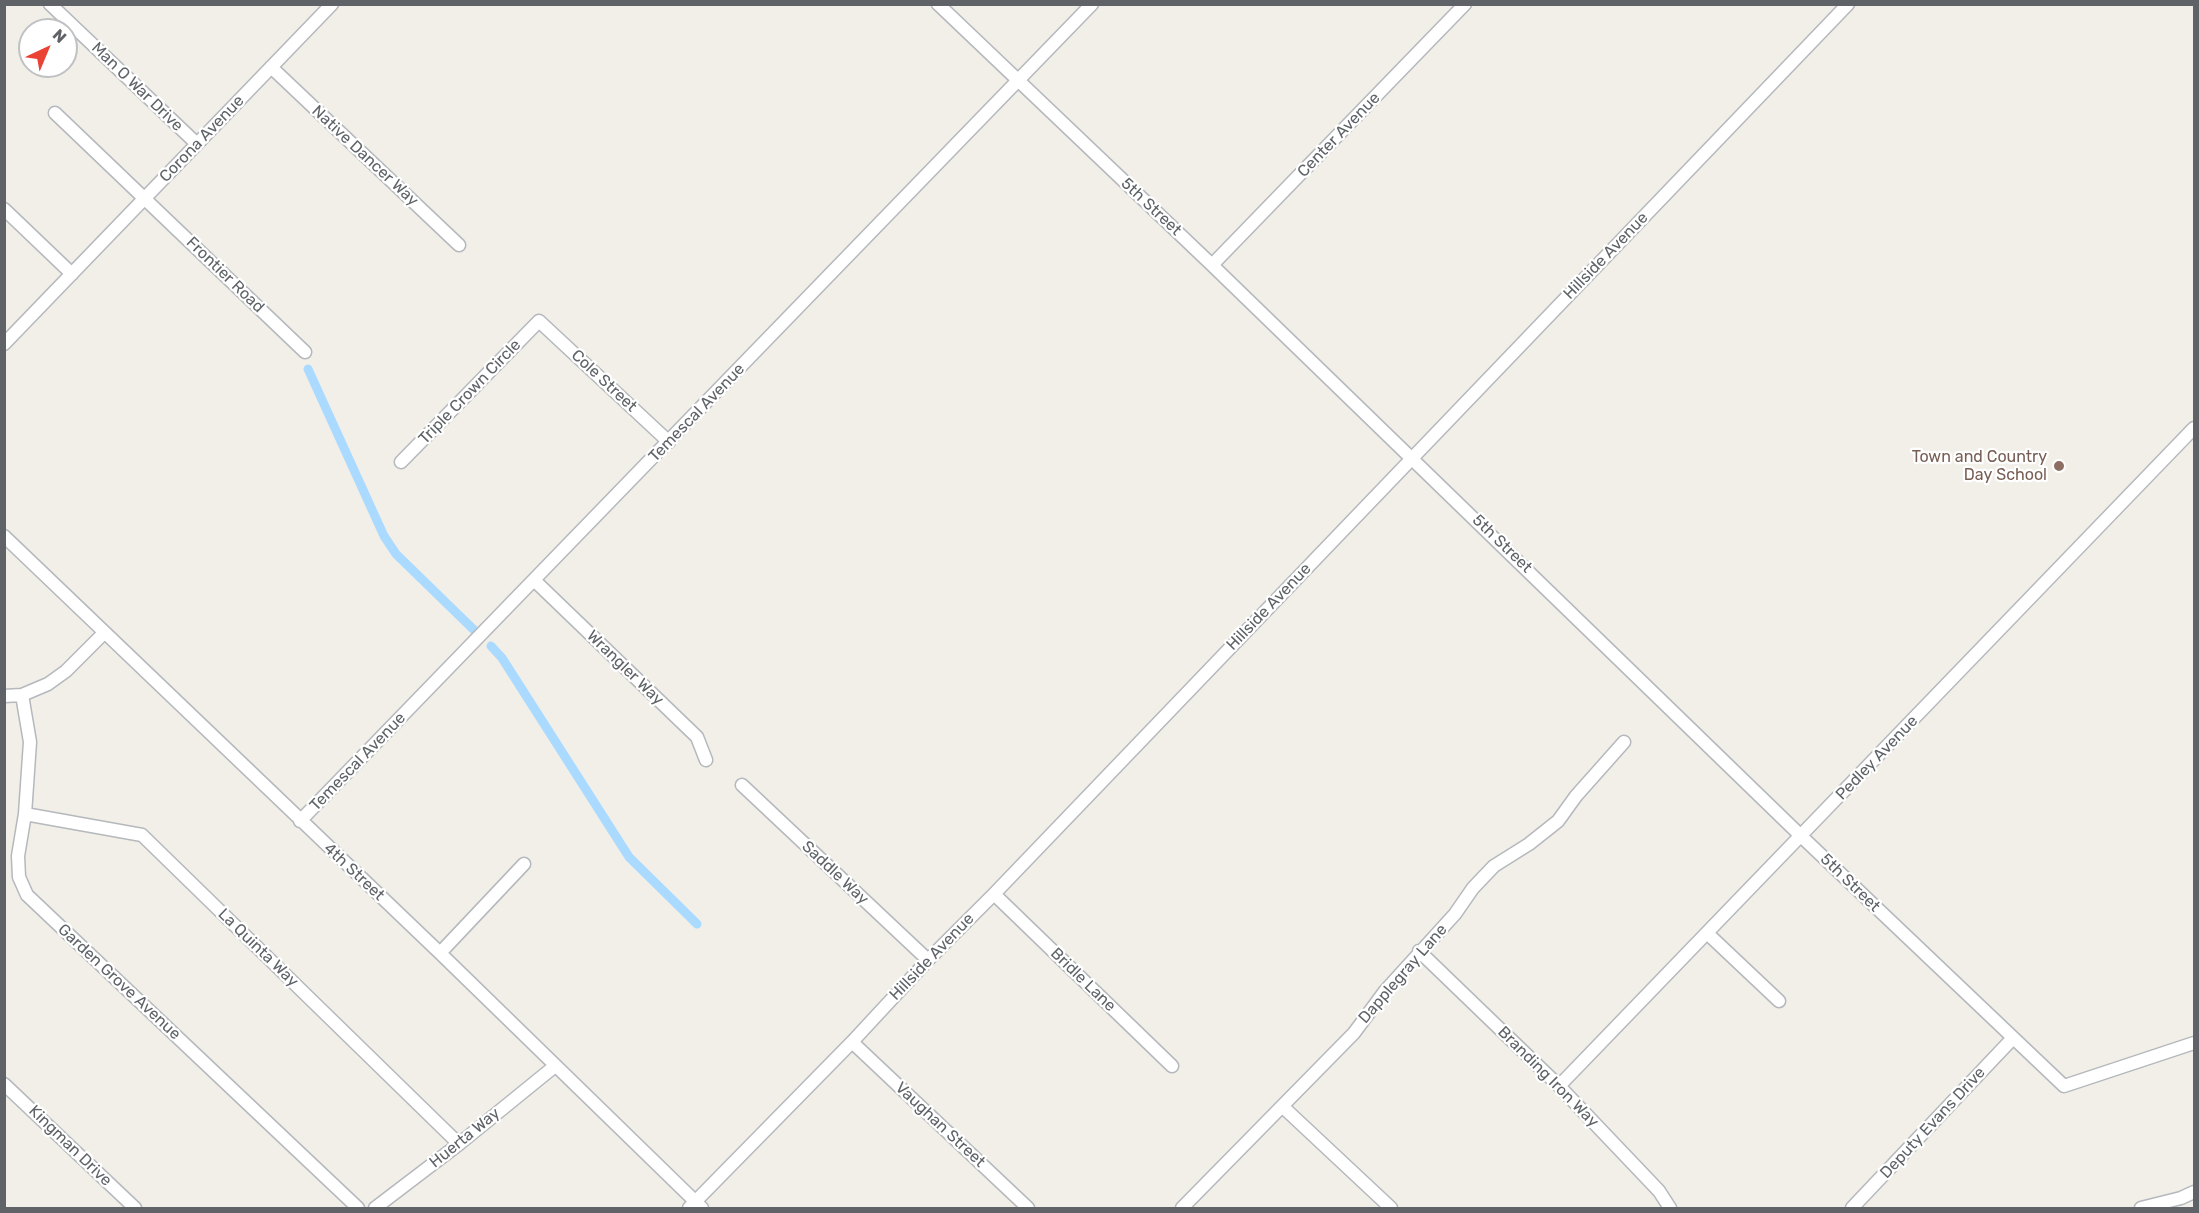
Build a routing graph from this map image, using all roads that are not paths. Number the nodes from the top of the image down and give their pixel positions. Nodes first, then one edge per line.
1 (50, 4) edge
2 (332, 4) edge
3 (938, 4) edge
4 (1092, 4) edge
5 (1465, 4) edge
6 (1848, 4) edge
7 (272, 67) junction
8 (1017, 81) junction
9 (55, 113) dead end
10 (197, 144) junction
11 (144, 199) junction
12 (4, 209) edge
13 (459, 245) dead end
14 (1212, 265) junction
15 (72, 274) junction
16 (539, 321) joint
17 (4, 344) edge
18 (305, 352) dead end
19 (2194, 428) edge
20 (669, 442) junction
21 (1412, 457) junction
22 (401, 462) dead end
23 (4, 536) edge
24 (535, 581) junction
25 (104, 633) junction
26 (22, 695) junction
27 (4, 696) edge
28 (1624, 742) dead end
29 (706, 760) dead end
30 (742, 785) dead end
31 (25, 814) junction
32 (300, 821) junction
33 (1801, 836) junction
34 (524, 864) dead end
35 (994, 894) junction
36 (1708, 934) junction
37 (1419, 951) junction
38 (440, 953) junction
39 (928, 960) junction
40 (1779, 1001) dead end
41 (2013, 1038) junction
42 (852, 1042) junction
43 (2194, 1043) edge
44 (555, 1065) junction
45 (1172, 1066) dead end
46 (4, 1084) edge
47 (1559, 1086) junction
48 (1282, 1106) junction
49 (459, 1144) junction
50 (2194, 1192) edge
51 (695, 1206) edge
52 (135, 1209) edge
53 (358, 1209) edge
54 (375, 1209) edge
55 (1028, 1209) edge
56 (1182, 1209) edge
57 (1391, 1209) edge
58 (1670, 1209) edge
59 (1852, 1209) edge
60 (2141, 1209) edge

1 - 10 street, Man O War Drive
2 - 7 street, Corona Avenue
3 - 8 street, 5th Street
4 - 8 street, Temescal Avenue
5 - 14 street, Center Avenue
6 - 21 street, Hillside Avenue
7 - 10 street, Corona Avenue
7 - 13 street, Native Dancer Way
8 - 14 street, 5th Street
8 - 20 street, Temescal Avenue
9 - 11 street, Frontier Road
10 - 11 street, Corona Avenue
11 - 15 street, Corona Avenue
11 - 18 street, Frontier Road
12 - 15 street
14 - 21 street, 5th Street
15 - 17 street, Corona Avenue
16 - 20 street, Cole Street
16 - 22 street, Triple Crown Circle
19 - 33 street, Pedley Avenue
20 - 24 street, Temescal Avenue
21 - 33 street, 5th Street
21 - 35 street, Hillside Avenue
23 - 25 street, 4th Street
24 - 29 street, Wrangler Way
24 - 32 street, Temescal Avenue
25 - 26 street
25 - 32 street, 4th Street
26 - 27 street
26 - 31 street, Garden Grove Avenue
28 - 37 street, Dapplegray Lane
30 - 39 street, Saddle Way
31 - 49 street, La Quinta Way
31 - 53 street, Garden Grove Avenue
32 - 38 street, 4th Street
33 - 36 street, Pedley Avenue
33 - 41 street, 5th Street
34 - 38 street
35 - 39 street, Hillside Avenue
35 - 45 street, Bridle Lane
36 - 40 street
36 - 47 street, Pedley Avenue
37 - 47 street, Branding Iron Way
37 - 48 street, Dapplegray Lane
38 - 44 street, 4th Street
39 - 42 street, Hillside Avenue
41 - 43 street, 5th Street
41 - 59 street, Deputy Evans Drive
42 - 51 street, Hillside Avenue
42 - 55 street, Vaughan Street
44 - 49 street, Huerta Way
44 - 51 street, 4th Street
46 - 52 street, Kingman Drive
47 - 58 street, Branding Iron Way
48 - 56 street, Dapplegray Lane
48 - 57 street
49 - 54 street, Huerta Way
50 - 60 street

